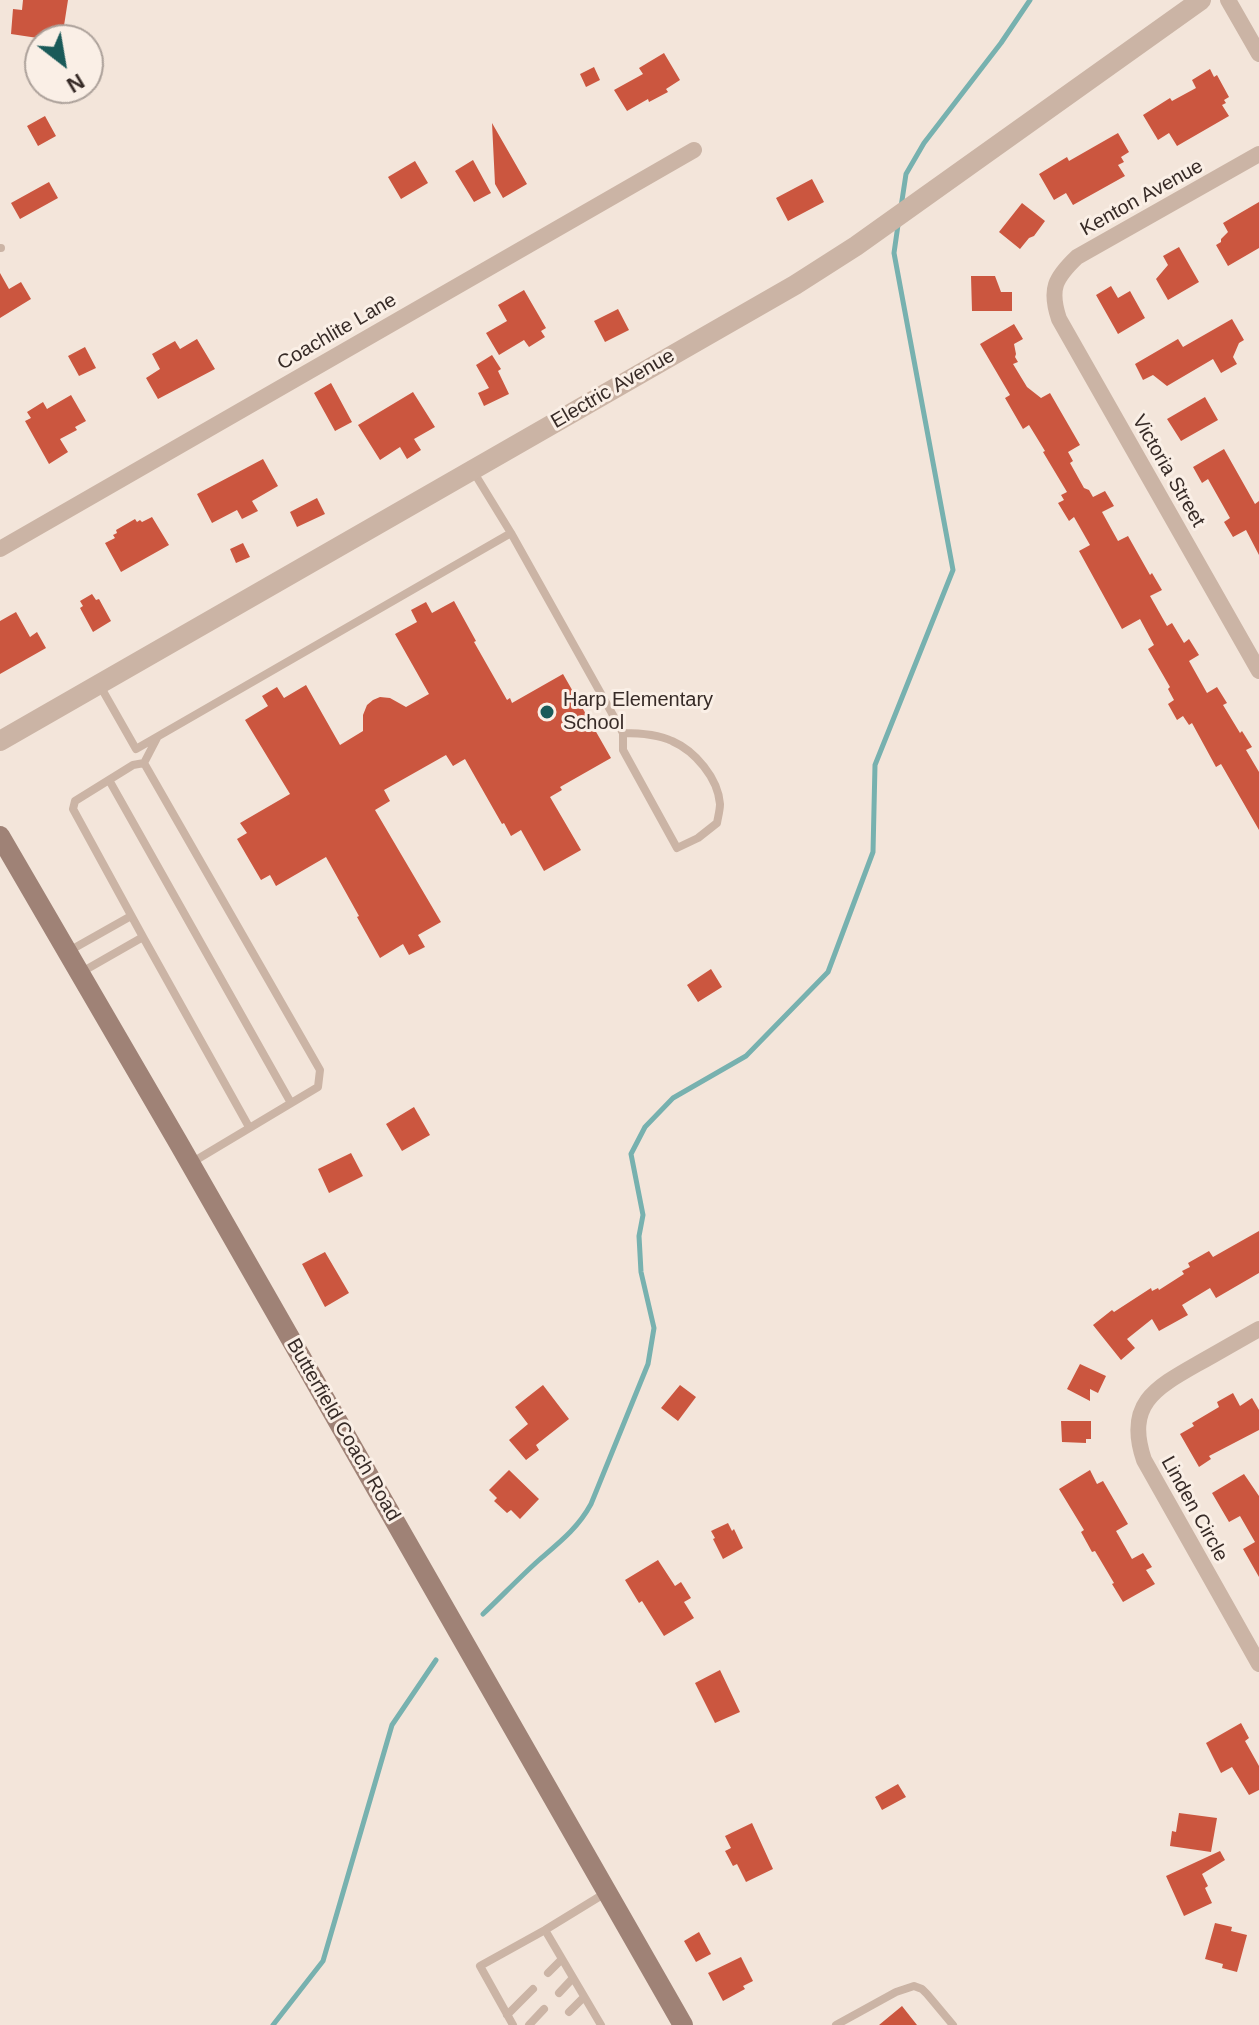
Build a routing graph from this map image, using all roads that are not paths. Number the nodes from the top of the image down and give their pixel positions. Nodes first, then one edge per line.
1 (1201, 0) edge
2 (1228, 0) edge
3 (1259, 54) edge
4 (694, 150) dead end
5 (1259, 154) edge
6 (1054, 287) joint
7 (473, 470) junction
8 (511, 533) junction
9 (0, 549) edge
10 (1259, 671) edge
11 (99, 684) junction
12 (623, 733) junction
13 (157, 737) junction
14 (0, 741) edge
15 (144, 763) junction
16 (109, 780) junction
17 (0, 836) edge
18 (131, 916) junction
19 (143, 937) junction
20 (67, 952) junction
21 (79, 974) junction
22 (291, 1103) junction
23 (249, 1127) junction
24 (190, 1164) junction
25 (1259, 1329) edge
26 (1259, 1664) edge
27 (607, 1892) junction
28 (545, 1930) junction
29 (562, 1959) junction
30 (548, 1973) dead end
31 (573, 1978) junction
32 (533, 1989) dead end
33 (559, 1993) dead end
34 (584, 1997) junction
35 (544, 2009) dead end
36 (569, 2012) dead end
37 (507, 2015) junction
38 (599, 2021) edge
39 (513, 2025) edge
40 (529, 2025) edge
41 (589, 2025) edge
42 (683, 2025) edge
43 (836, 2025) edge
44 (953, 2025) edge

1 - 7 street, Electric Avenue
2 - 3 street
4 - 9 street, Coachlite Lane
5 - 6 street, Kenton Avenue
6 - 10 street, Victoria Street
7 - 8 lane
7 - 11 street, Electric Avenue
8 - 12 lane
8 - 13 lane
11 - 13 lane
11 - 14 street, Electric Avenue
12 - 12 lane
13 - 15 lane
15 - 16 lane
15 - 22 lane
16 - 18 lane
16 - 22 lane
17 - 20 main road, Butterfield Coach Road
18 - 19 lane
18 - 20 lane
19 - 21 lane
19 - 23 lane
20 - 21 main road, Butterfield Coach Road
21 - 24 main road, Butterfield Coach Road
22 - 23 lane
23 - 24 lane
24 - 27 main road, Butterfield Coach Road
25 - 26 street, Linden Circle
27 - 28 lane
27 - 42 main road, Butterfield Coach Road
28 - 29 lane
28 - 37 lane
29 - 30 lane
29 - 31 lane
31 - 33 lane
31 - 34 lane
32 - 37 lane
34 - 36 lane
34 - 38 lane
35 - 40 lane
37 - 39 lane
38 - 41 lane
43 - 44 lane

